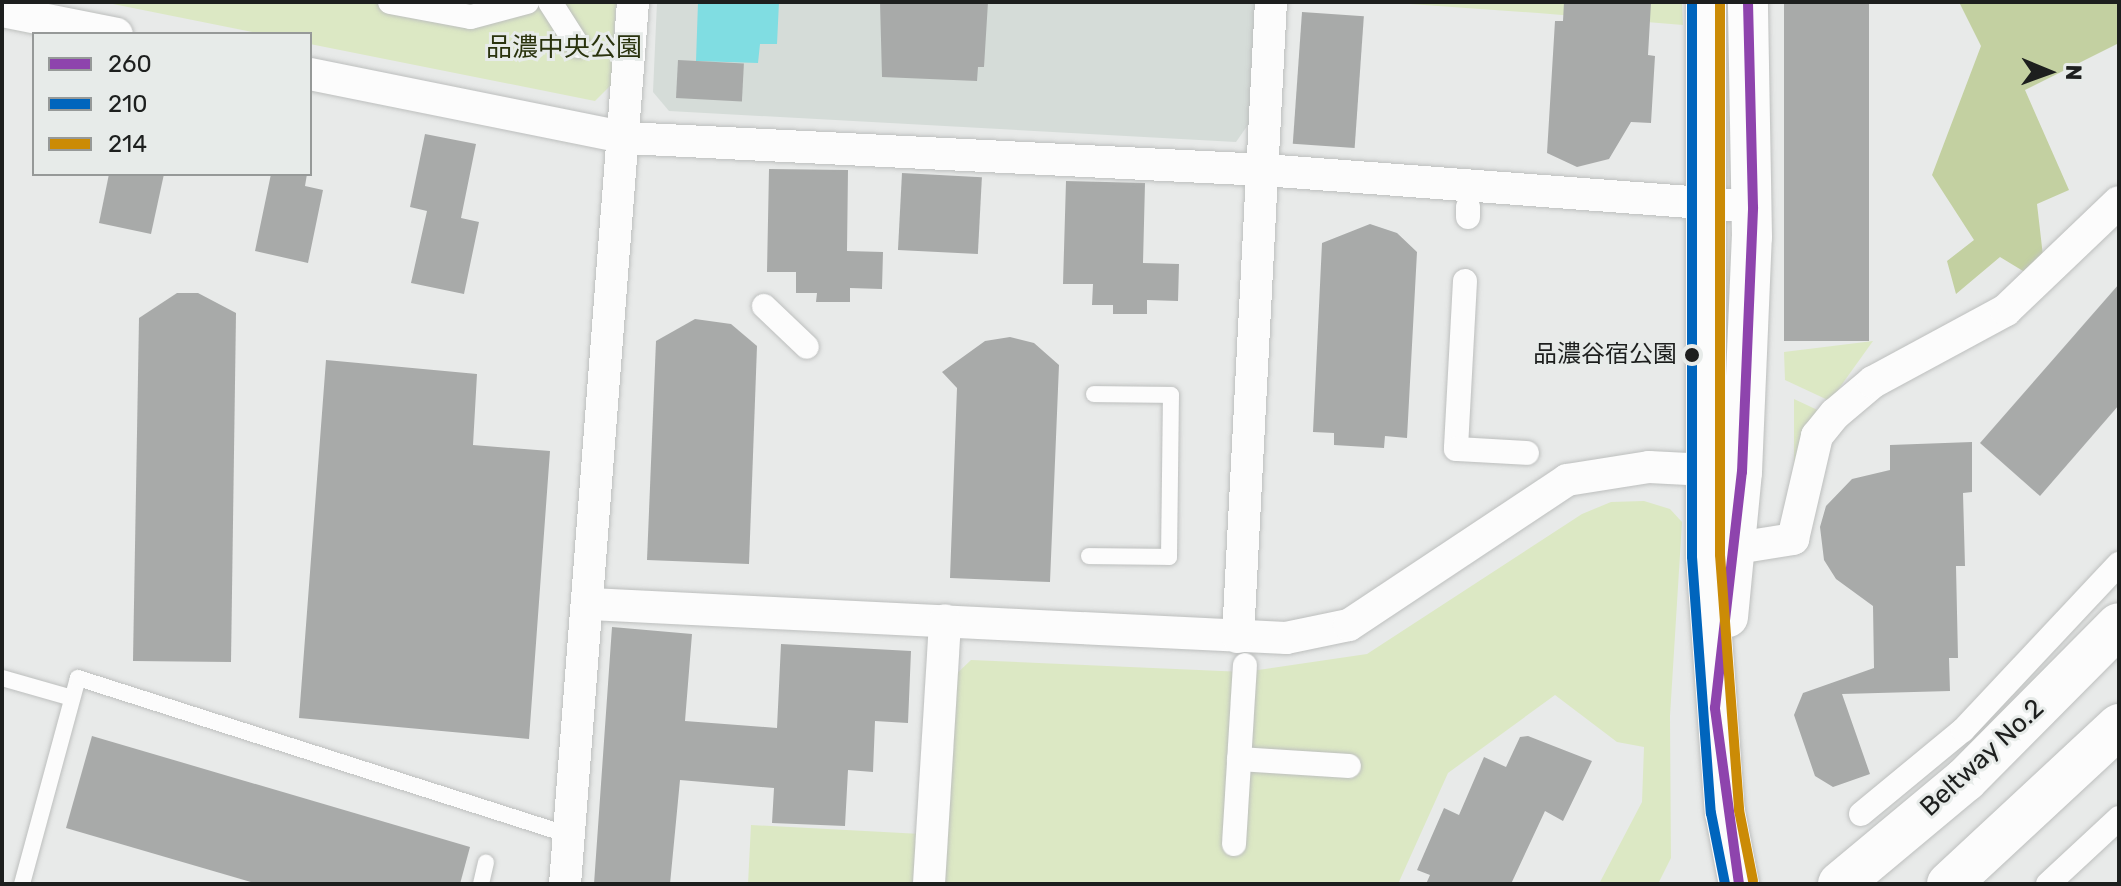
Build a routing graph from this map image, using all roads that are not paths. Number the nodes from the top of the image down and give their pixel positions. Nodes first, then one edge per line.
1 (390, 2) edge
2 (527, 2) edge
3 (550, 2) edge
4 (633, 2) edge
5 (1271, 2) edge
6 (1706, 2) edge
7 (1748, 2) edge
8 (2, 11) edge
9 (107, 32) edge
10 (578, 46) dead end
11 (312, 74) edge
12 (626, 138) junction
13 (1264, 170) junction
14 (2119, 202) edge
15 (1708, 205) junction
16 (1753, 207) junction
17 (1465, 281) dead end
18 (764, 306) dead end
19 (807, 347) dead end
20 (1094, 394) dead end
21 (1527, 453) dead end
22 (1724, 471) junction
23 (1737, 548) junction
24 (1089, 556) dead end
25 (2119, 564) edge
26 (590, 604) junction
27 (945, 620) junction
28 (2119, 625) edge
29 (1242, 651) junction
30 (2, 678) edge
31 (72, 698) junction
32 (1715, 708) junction
33 (2119, 726) edge
34 (1239, 759) junction
35 (1349, 766) dead end
36 (1861, 814) dead end
37 (2119, 818) edge
38 (569, 835) junction
39 (1234, 844) dead end
40 (486, 863) dead end
41 (22, 884) edge
42 (481, 884) edge
43 (565, 884) edge
44 (929, 884) edge
45 (1739, 884) edge
46 (1840, 884) edge
47 (1949, 884) edge
48 (2048, 884) edge

1 - 2 street
3 - 10 street
4 - 12 street
5 - 13 street
6 - 15 street
7 - 16 street
8 - 9 street
11 - 12 street
12 - 13 street
12 - 26 street
13 - 15 street
13 - 29 street
14 - 23 street
15 - 16 street
15 - 22 street
16 - 22 street
17 - 21 street
18 - 19 street
20 - 24 lane
22 - 23 street
22 - 29 street
22 - 32 street
23 - 32 street
25 - 36 street
26 - 27 street
26 - 38 street
27 - 29 street
27 - 44 street
28 - 46 main road, Beltway No.2
29 - 34 street
30 - 31 lane
31 - 38 lane
31 - 41 lane
32 - 45 street
33 - 47 main road
34 - 35 street
34 - 39 street
37 - 48 street
38 - 43 street
40 - 42 lane

